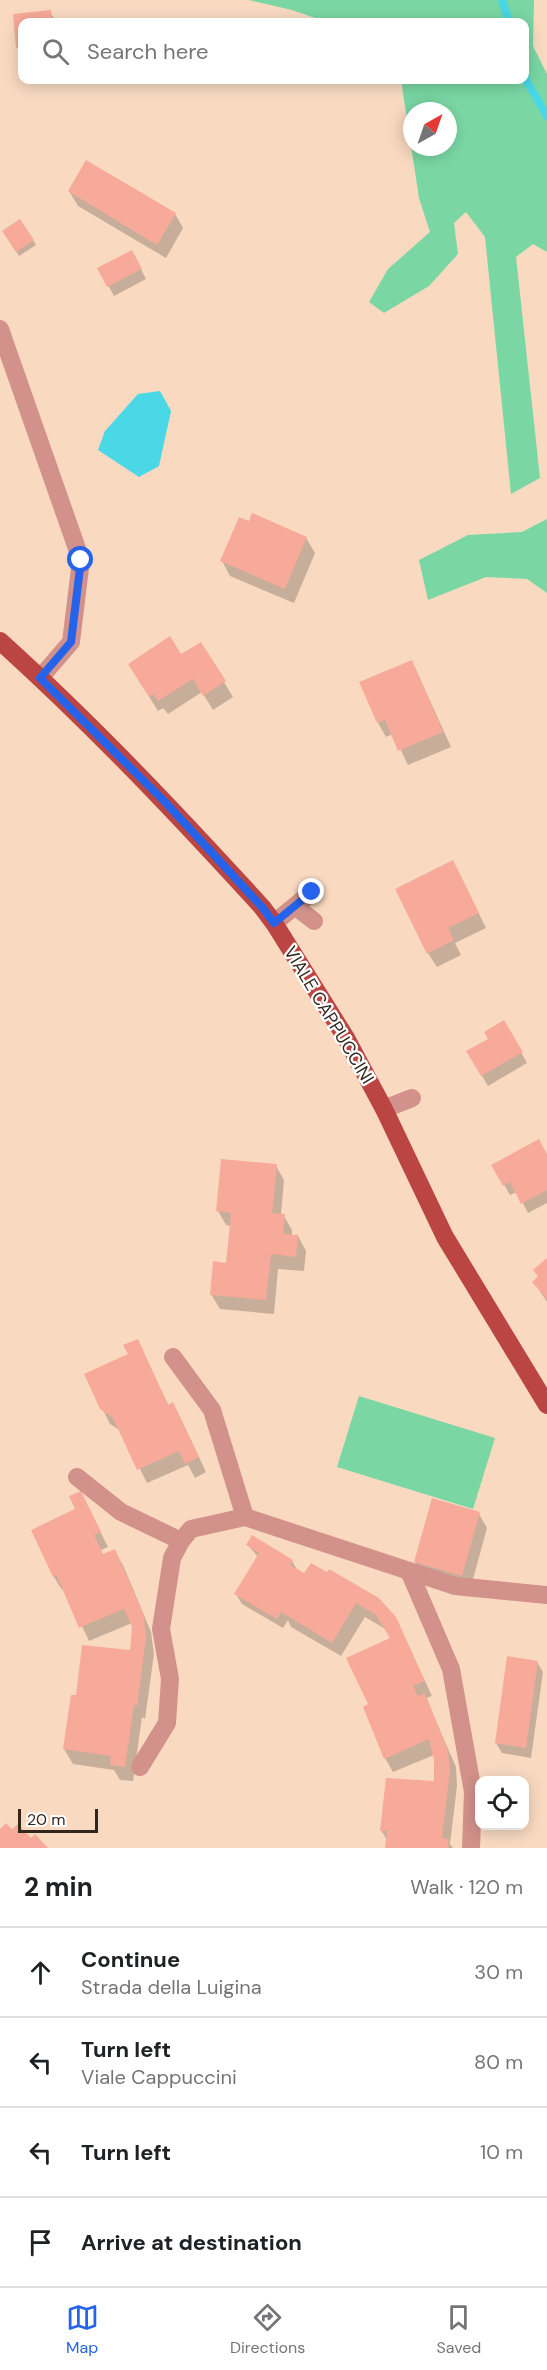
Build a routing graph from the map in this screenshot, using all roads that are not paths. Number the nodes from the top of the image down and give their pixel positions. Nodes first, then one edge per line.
1 (0, 329) edge
2 (0, 641) edge
3 (40, 678) junction
4 (312, 892) dead end
5 (296, 907) junction
6 (314, 921) dead end
7 (274, 923) junction
8 (412, 1098) dead end
9 (384, 1109) junction
10 (173, 1357) dead end
11 (547, 1405) edge
12 (77, 1477) dead end
13 (245, 1517) junction
14 (181, 1541) junction
15 (409, 1571) junction
16 (547, 1595) edge
17 (140, 1767) dead end
18 (471, 1848) edge

1 - 3 street
2 - 3 main road, VIALE CAPPUCCINI
3 - 7 main road, VIALE CAPPUCCINI
4 - 5 street
5 - 6 street
5 - 7 street
7 - 9 main road, VIALE CAPPUCCINI
8 - 9 street
9 - 11 main road, VIALE CAPPUCCINI
10 - 13 street
12 - 14 street
13 - 14 street
13 - 15 street
14 - 17 street
15 - 16 street
15 - 18 street

